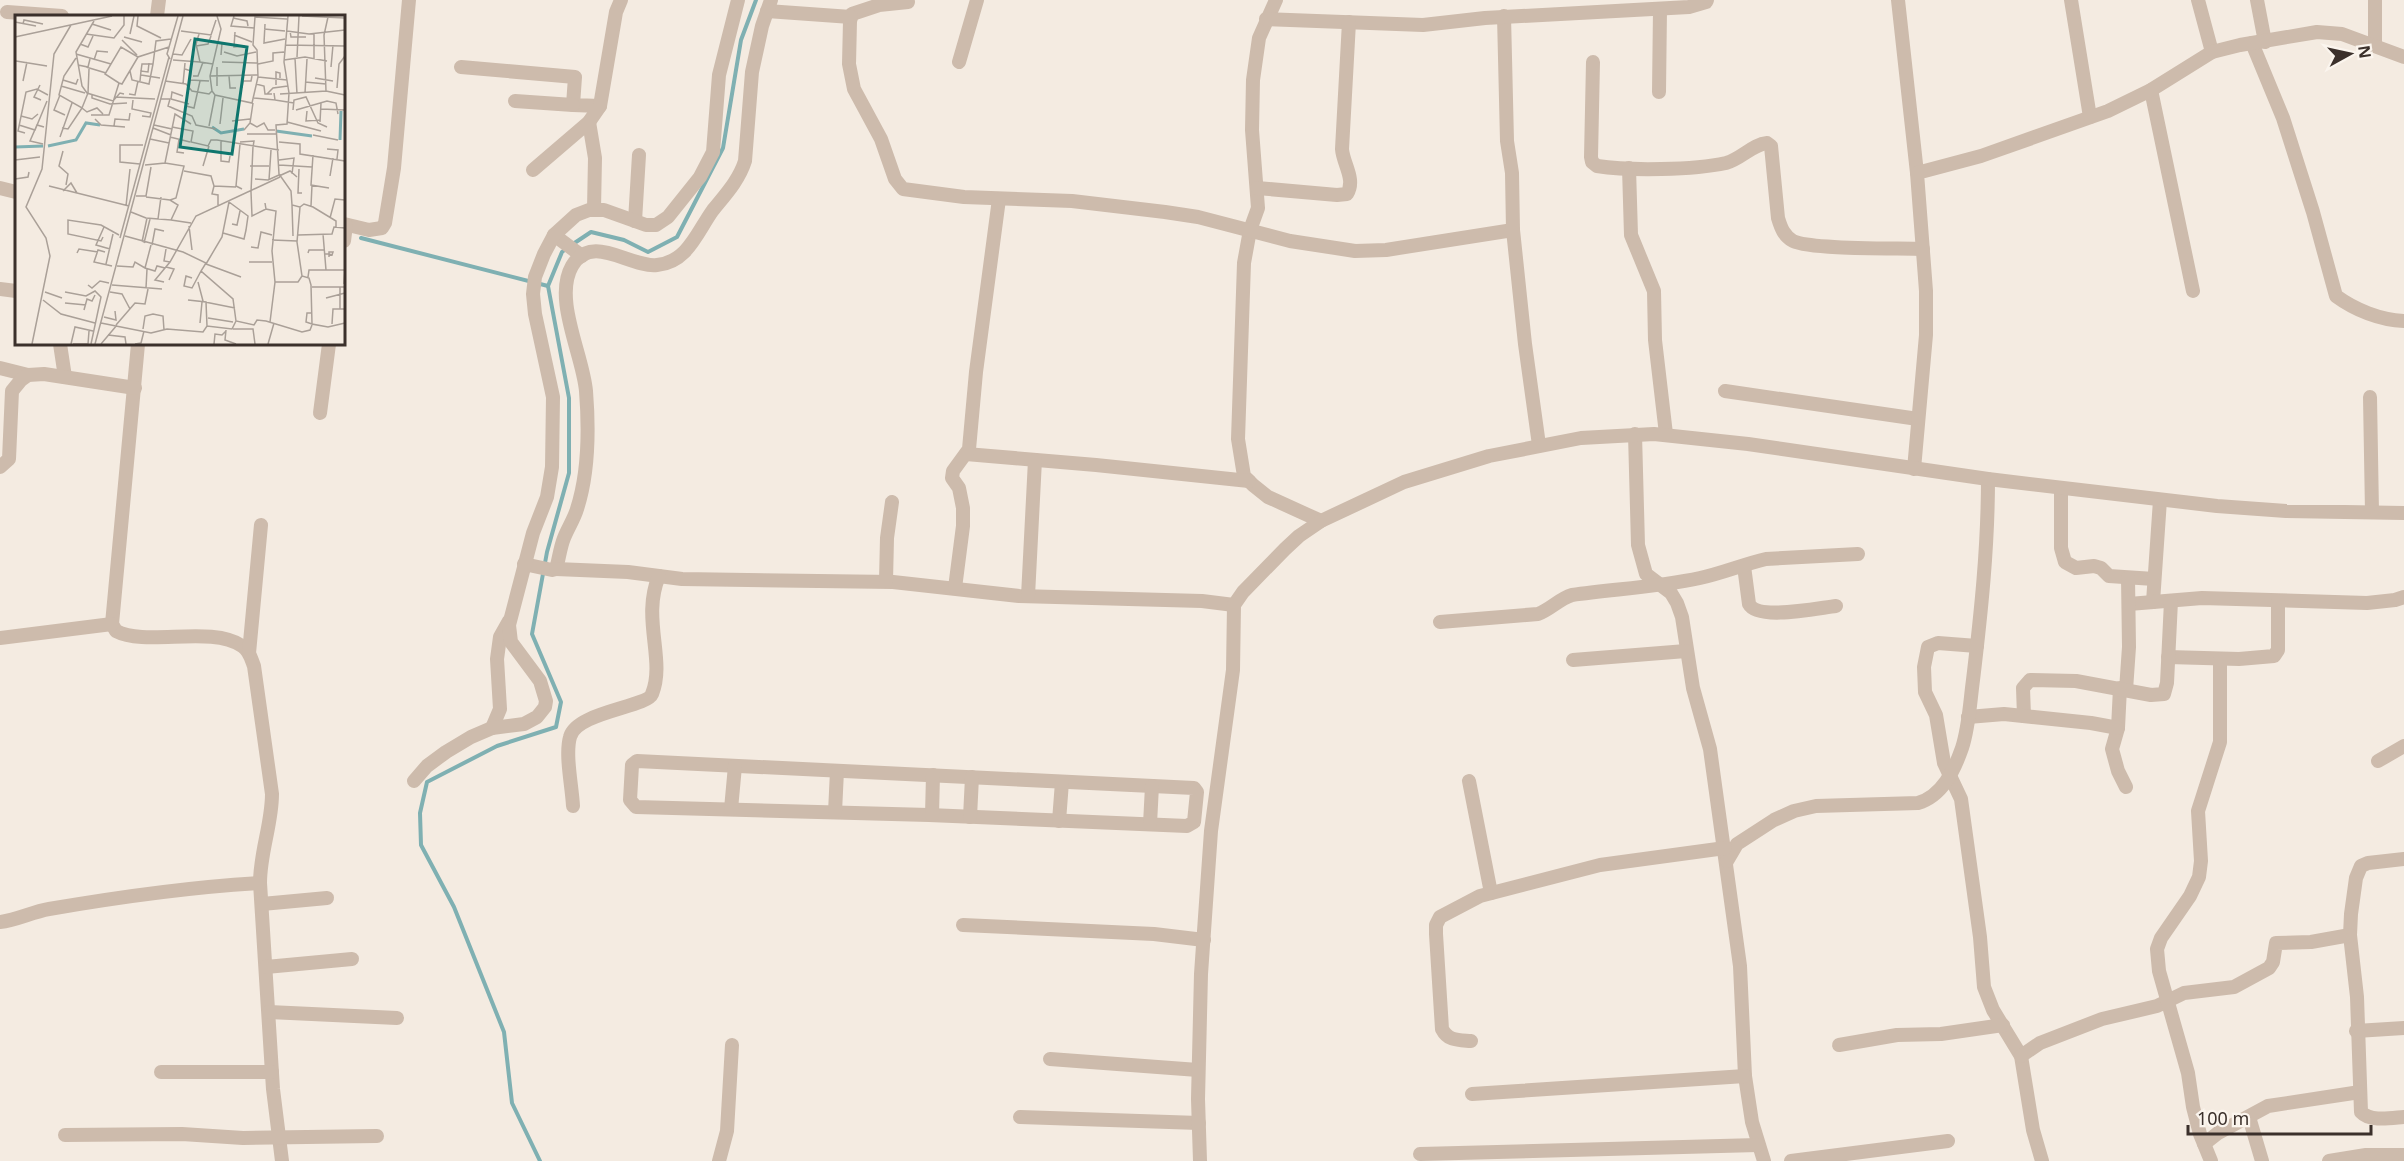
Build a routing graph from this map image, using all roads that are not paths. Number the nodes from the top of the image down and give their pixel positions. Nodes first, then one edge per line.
1 (159, 0) edge
2 (409, 0) edge
3 (621, 0) edge
4 (738, 0) edge
5 (977, 0) edge
6 (1276, 0) edge
7 (1707, 0) edge
8 (1898, 0) edge
9 (2071, 0) edge
10 (2198, 0) edge
11 (2257, 0) edge
12 (2375, 0) edge
13 (908, 2) dead end
14 (769, 5) edge
15 (1636, 5) edge
16 (1667, 5) edge
17 (1563, 7) edge
18 (7, 12) dead end
19 (48, 15) edge
20 (158, 15) edge
21 (851, 16) junction
22 (1504, 16) junction
23 (1266, 19) junction
24 (1349, 22) junction
25 (2258, 43) junction
26 (2375, 46) junction
27 (2212, 52) junction
28 (2404, 57) edge
29 (959, 62) dead end
30 (1593, 62) dead end
31 (461, 67) dead end
32 (2151, 90) junction
33 (1659, 92) dead end
34 (515, 101) dead end
35 (573, 105) junction
36 (600, 106) junction
37 (2090, 117) junction
38 (590, 122) junction
39 (639, 155) dead end
40 (1629, 168) junction
41 (532, 170) dead end
42 (1917, 172) junction
43 (0, 188) edge
44 (1257, 188) junction
45 (15, 192) edge
46 (999, 199) junction
47 (594, 209) junction
48 (635, 221) junction
49 (345, 224) edge
50 (1251, 230) junction
51 (1513, 230) junction
52 (556, 237) junction
53 (1923, 249) junction
54 (579, 254) junction
55 (0, 289) edge
56 (15, 291) edge
57 (2193, 291) dead end
58 (2404, 321) edge
59 (60, 345) edge
60 (138, 345) edge
61 (329, 345) edge
62 (0, 368) edge
63 (28, 375) junction
64 (65, 377) junction
65 (135, 388) junction
66 (1725, 391) dead end
67 (2370, 397) dead end
68 (320, 413) dead end
69 (1918, 418) junction
70 (1635, 434) junction
71 (1665, 434) junction
72 (1539, 445) junction
73 (966, 454) junction
74 (1035, 460) junction
75 (0, 467) edge
76 (1914, 469) junction
77 (1988, 479) junction
78 (1249, 481) junction
79 (2061, 488) junction
80 (2160, 500) junction
81 (891, 502) dead end
82 (2372, 512) junction
83 (2404, 513) edge
84 (1321, 521) junction
85 (261, 525) dead end
86 (1858, 554) dead end
87 (527, 564) junction
88 (1744, 566) junction
89 (554, 569) junction
90 (659, 576) junction
91 (2128, 578) junction
92 (2154, 579) junction
93 (886, 581) junction
94 (1661, 586) junction
95 (955, 588) junction
96 (1028, 596) junction
97 (2404, 597) edge
98 (2171, 601) junction
99 (2278, 601) junction
100 (2153, 602) junction
101 (2129, 604) junction
102 (1234, 605) junction
103 (1836, 606) dead end
104 (512, 617) junction
105 (1440, 622) dead end
106 (112, 624) junction
107 (0, 638) edge
108 (1977, 646) junction
109 (1686, 651) junction
110 (249, 653) junction
111 (2168, 657) junction
112 (2220, 659) junction
113 (1573, 660) dead end
114 (2123, 689) junction
115 (1968, 717) junction
116 (2024, 717) junction
117 (492, 728) junction
118 (2118, 728) junction
119 (2404, 746) edge
120 (2379, 761) dead end
121 (735, 766) junction
122 (837, 771) junction
123 (933, 775) junction
124 (1950, 775) junction
125 (972, 777) junction
126 (414, 781) dead end
127 (1469, 781) dead end
128 (1062, 782) junction
129 (1152, 786) junction
130 (2126, 787) dead end
131 (573, 806) dead end
132 (1196, 808) junction
133 (731, 809) junction
134 (1214, 810) junction
135 (835, 812) junction
136 (932, 815) junction
137 (970, 817) junction
138 (1059, 821) junction
139 (1150, 824) junction
140 (1726, 854) junction
141 (2404, 859) edge
142 (260, 883) junction
143 (1491, 893) junction
144 (327, 898) dead end
145 (262, 904) junction
146 (0, 922) edge
147 (963, 925) dead end
148 (2350, 935) junction
149 (1204, 940) junction
150 (352, 959) dead end
151 (266, 967) junction
152 (2167, 1003) junction
153 (269, 1012) junction
154 (397, 1018) dead end
155 (2003, 1025) junction
156 (2404, 1028) edge
157 (2356, 1032) junction
158 (1471, 1041) dead end
159 (732, 1045) dead end
160 (1839, 1045) dead end
161 (2021, 1056) junction
162 (1050, 1059) dead end
163 (1198, 1070) junction
164 (161, 1072) dead end
165 (272, 1072) junction
166 (1746, 1076) junction
167 (2360, 1092) junction
168 (1472, 1094) dead end
169 (1020, 1117) dead end
170 (2249, 1117) junction
171 (2404, 1117) edge
172 (1199, 1123) junction
173 (65, 1134) dead end
174 (279, 1136) junction
175 (377, 1136) dead end
176 (1948, 1142) dead end
177 (2204, 1144) junction
178 (1758, 1145) junction
179 (1420, 1154) dead end
180 (2404, 1155) edge
181 (282, 1161) edge
182 (719, 1161) edge
183 (1200, 1161) edge
184 (1764, 1161) edge
185 (1791, 1161) edge
186 (2042, 1161) edge
187 (2211, 1161) edge
188 (2262, 1161) edge
189 (2330, 1161) edge

1 - 20 street
2 - 49 street
3 - 36 street
4 - 48 street
5 - 29 street
6 - 23 street
7 - 16 street
8 - 42 street
9 - 37 street
10 - 27 street
11 - 25 street
12 - 26 street
13 - 21 street
14 - 21 street
14 - 54 street
15 - 16 street
15 - 17 street
16 - 33 street
17 - 22 street
18 - 19 street
21 - 46 street
22 - 24 street
22 - 51 street
23 - 24 street
23 - 44 street
24 - 44 street
25 - 26 street
25 - 27 street
25 - 58 street
26 - 28 street
27 - 32 street
30 - 40 street
31 - 35 street
32 - 37 street
32 - 57 street
34 - 35 street
35 - 36 street
36 - 38 street
37 - 42 street
38 - 41 street
38 - 47 street
39 - 48 street
40 - 53 street
40 - 71 street
42 - 53 street
43 - 45 street
44 - 50 street
46 - 50 street
46 - 73 street
47 - 48 street
47 - 52 street
50 - 51 street
50 - 78 street
51 - 72 street
52 - 54 street
52 - 87 street
53 - 69 street
54 - 89 street
55 - 56 street
59 - 64 street
60 - 65 street
61 - 68 street
62 - 63 street
63 - 64 street
63 - 75 street
64 - 65 street
65 - 106 street
66 - 69 street
67 - 82 street
69 - 76 street
70 - 71 street
70 - 72 street
70 - 94 street
71 - 76 street
72 - 84 street
73 - 74 street
73 - 95 street
74 - 78 street
74 - 96 street
76 - 77 street
77 - 79 street
77 - 108 street
78 - 84 street
79 - 80 street
79 - 91 street
80 - 82 street
80 - 92 street
81 - 93 street
82 - 83 street
84 - 102 street
85 - 110 street
86 - 88 street
87 - 89 street
87 - 104 street
88 - 94 street
88 - 103 street
89 - 90 street
90 - 93 street
90 - 131 street
91 - 92 street
91 - 101 street
92 - 100 street
93 - 95 street
94 - 105 street
94 - 109 street
95 - 96 street
96 - 102 street
97 - 99 street
98 - 99 street
98 - 100 street
98 - 111 street
99 - 112 street
100 - 101 street
101 - 114 street
102 - 134 street
104 - 117 street
104 - 117 street
106 - 107 street
106 - 110 street
108 - 115 street
108 - 124 street
109 - 113 street
109 - 140 street
110 - 142 street
111 - 112 street
111 - 114 street
112 - 152 street
114 - 116 street
114 - 118 street
115 - 116 street
115 - 124 street
116 - 118 street
117 - 126 street
118 - 130 street
119 - 120 street
121 - 122 street
121 - 133 street
121 - 133 street
122 - 123 street
122 - 135 street
123 - 125 street
123 - 136 street
124 - 140 street
124 - 155 street
125 - 128 street
125 - 137 street
127 - 143 street
128 - 129 street
128 - 138 street
129 - 132 street
129 - 139 street
132 - 134 street
132 - 139 street
133 - 135 street
134 - 149 street
135 - 136 street
136 - 137 street
137 - 138 street
138 - 139 street
140 - 143 street
140 - 166 street
141 - 148 street
142 - 145 street
142 - 146 street
143 - 158 street
144 - 145 street
145 - 151 street
147 - 149 street
148 - 152 street
148 - 157 street
149 - 163 street
150 - 151 street
151 - 153 street
152 - 161 street
152 - 177 street
153 - 154 street
153 - 165 street
155 - 160 street
155 - 161 street
156 - 157 street
157 - 167 street
159 - 182 street
161 - 186 street
162 - 163 street
163 - 172 street
164 - 165 street
165 - 174 street
166 - 168 street
166 - 178 street
167 - 170 street
167 - 171 street
169 - 172 street
170 - 177 street
170 - 188 street
172 - 183 street
173 - 174 street
174 - 175 street
174 - 181 street
176 - 185 street
177 - 187 street
178 - 179 street
178 - 184 street
180 - 189 street

